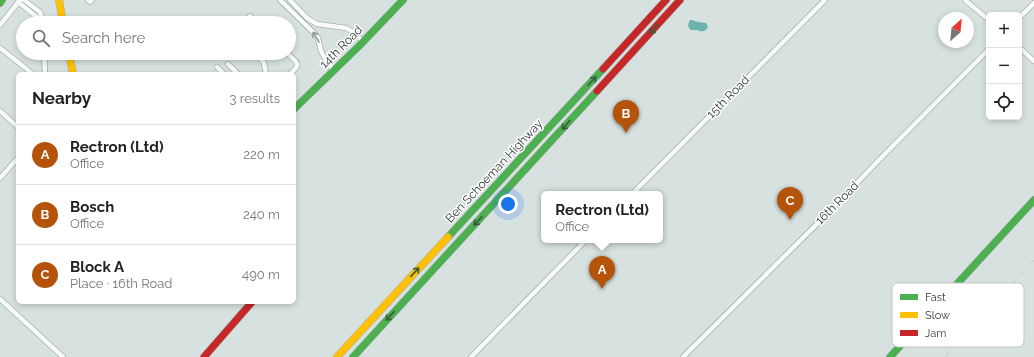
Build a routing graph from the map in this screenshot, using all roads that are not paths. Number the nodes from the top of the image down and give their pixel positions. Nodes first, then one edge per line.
1 (2, 0) edge
2 (24, 0) edge
3 (59, 0) edge
4 (88, 0) edge
5 (92, 0) edge
6 (280, 0) edge
7 (290, 0) edge
8 (403, 0) edge
9 (666, 0) edge
10 (680, 0) edge
11 (826, 0) edge
12 (965, 0) edge
13 (19, 1) edge
14 (0, 3) edge
15 (1034, 3) edge
16 (1022, 15) edge
17 (35, 16) edge
18 (41, 16) edge
19 (62, 16) edge
20 (986, 18) edge
21 (0, 25) edge
22 (363, 42) junction
23 (0, 48) edge
24 (1020, 48) edge
25 (986, 52) edge
26 (44, 60) edge
27 (70, 60) edge
28 (261, 60) edge
29 (295, 60) edge
30 (1034, 61) edge
31 (228, 64) dead end
32 (217, 67) dead end
33 (334, 71) junction
34 (30, 72) edge
35 (45, 72) edge
36 (73, 72) edge
37 (222, 72) edge
38 (236, 72) edge
39 (266, 72) edge
40 (292, 72) edge
41 (296, 107) edge
42 (0, 111) edge
43 (16, 125) edge
44 (16, 160) edge
45 (0, 178) edge
46 (635, 191) edge
47 (1034, 200) edge
48 (583, 243) edge
49 (958, 283) edge
50 (0, 300) edge
51 (250, 304) edge
52 (380, 311) junction
53 (899, 347) edge
54 (687, 356) edge
55 (63, 357) edge
56 (204, 357) edge
57 (331, 357) edge
58 (337, 357) edge
59 (353, 357) edge
60 (471, 357) edge
61 (890, 357) edge

1 - 14 main road
2 - 18 street
3 - 19 main road
4 - 5 street
33 -> 6 street
7 - 22 street
8 - 22 main road, 14th Road
52 -> 9 main road, Ben Schoeman Highway
10 -> 59 main road, Ben Schoeman Highway
11 - 46 street, 15th Road
12 - 20 street
13 - 17 street
13 - 21 street
15 - 16 street
22 - 33 main road, 14th Road
23 - 34 street
24 - 30 street
25 - 54 street, 16th Road
26 - 35 street
27 - 36 main road
28 - 39 street
29 - 40 street
31 - 38 street
32 - 37 street
33 - 41 main road, 14th Road
42 - 43 street
44 - 45 street
47 - 49 main road
48 - 60 street
50 - 55 street
51 - 56 main road
52 - 57 main road
52 - 58 main road, Ben Schoeman Highway
53 - 61 main road

